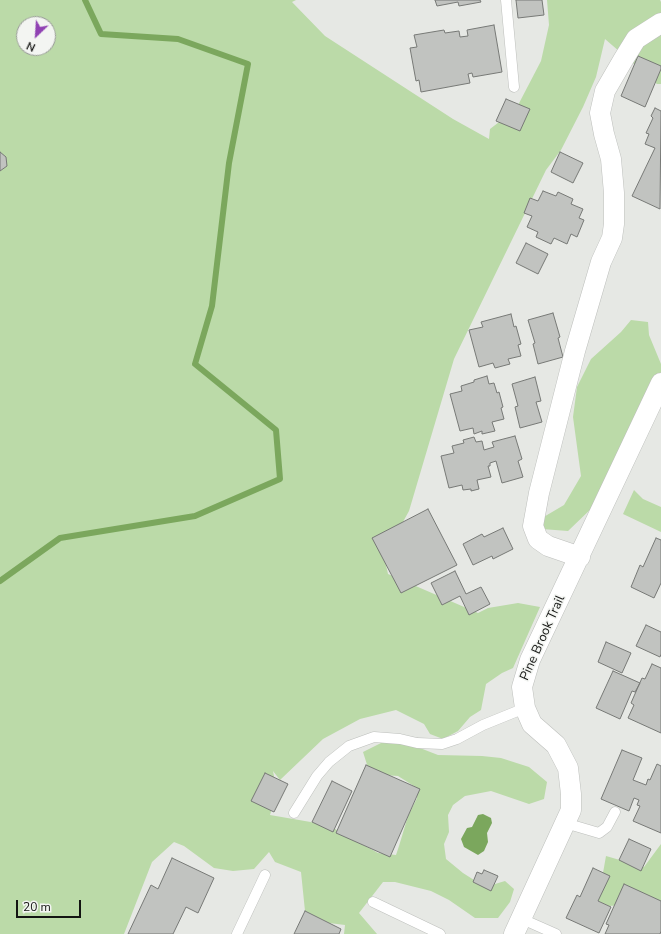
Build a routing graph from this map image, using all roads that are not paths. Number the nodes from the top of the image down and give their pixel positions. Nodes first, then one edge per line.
1 (506, 0) edge
2 (661, 23) edge
3 (514, 87) dead end
4 (661, 383) edge
5 (580, 557) junction
6 (525, 708) junction
7 (615, 812) dead end
8 (294, 813) dead end
9 (565, 823) junction
10 (265, 875) dead end
11 (373, 902) dead end
12 (518, 926) edge
13 (237, 934) edge
14 (440, 934) edge
15 (556, 934) edge

1 - 3 lane
2 - 5 street
4 - 5 street, Pine Brook Trail
5 - 6 street, Pine Brook Trail
6 - 8 lane
6 - 9 street, Pine Brook Trail
7 - 9 lane
9 - 12 street, Pine Brook Trail
10 - 13 lane
11 - 14 lane
12 - 15 lane

